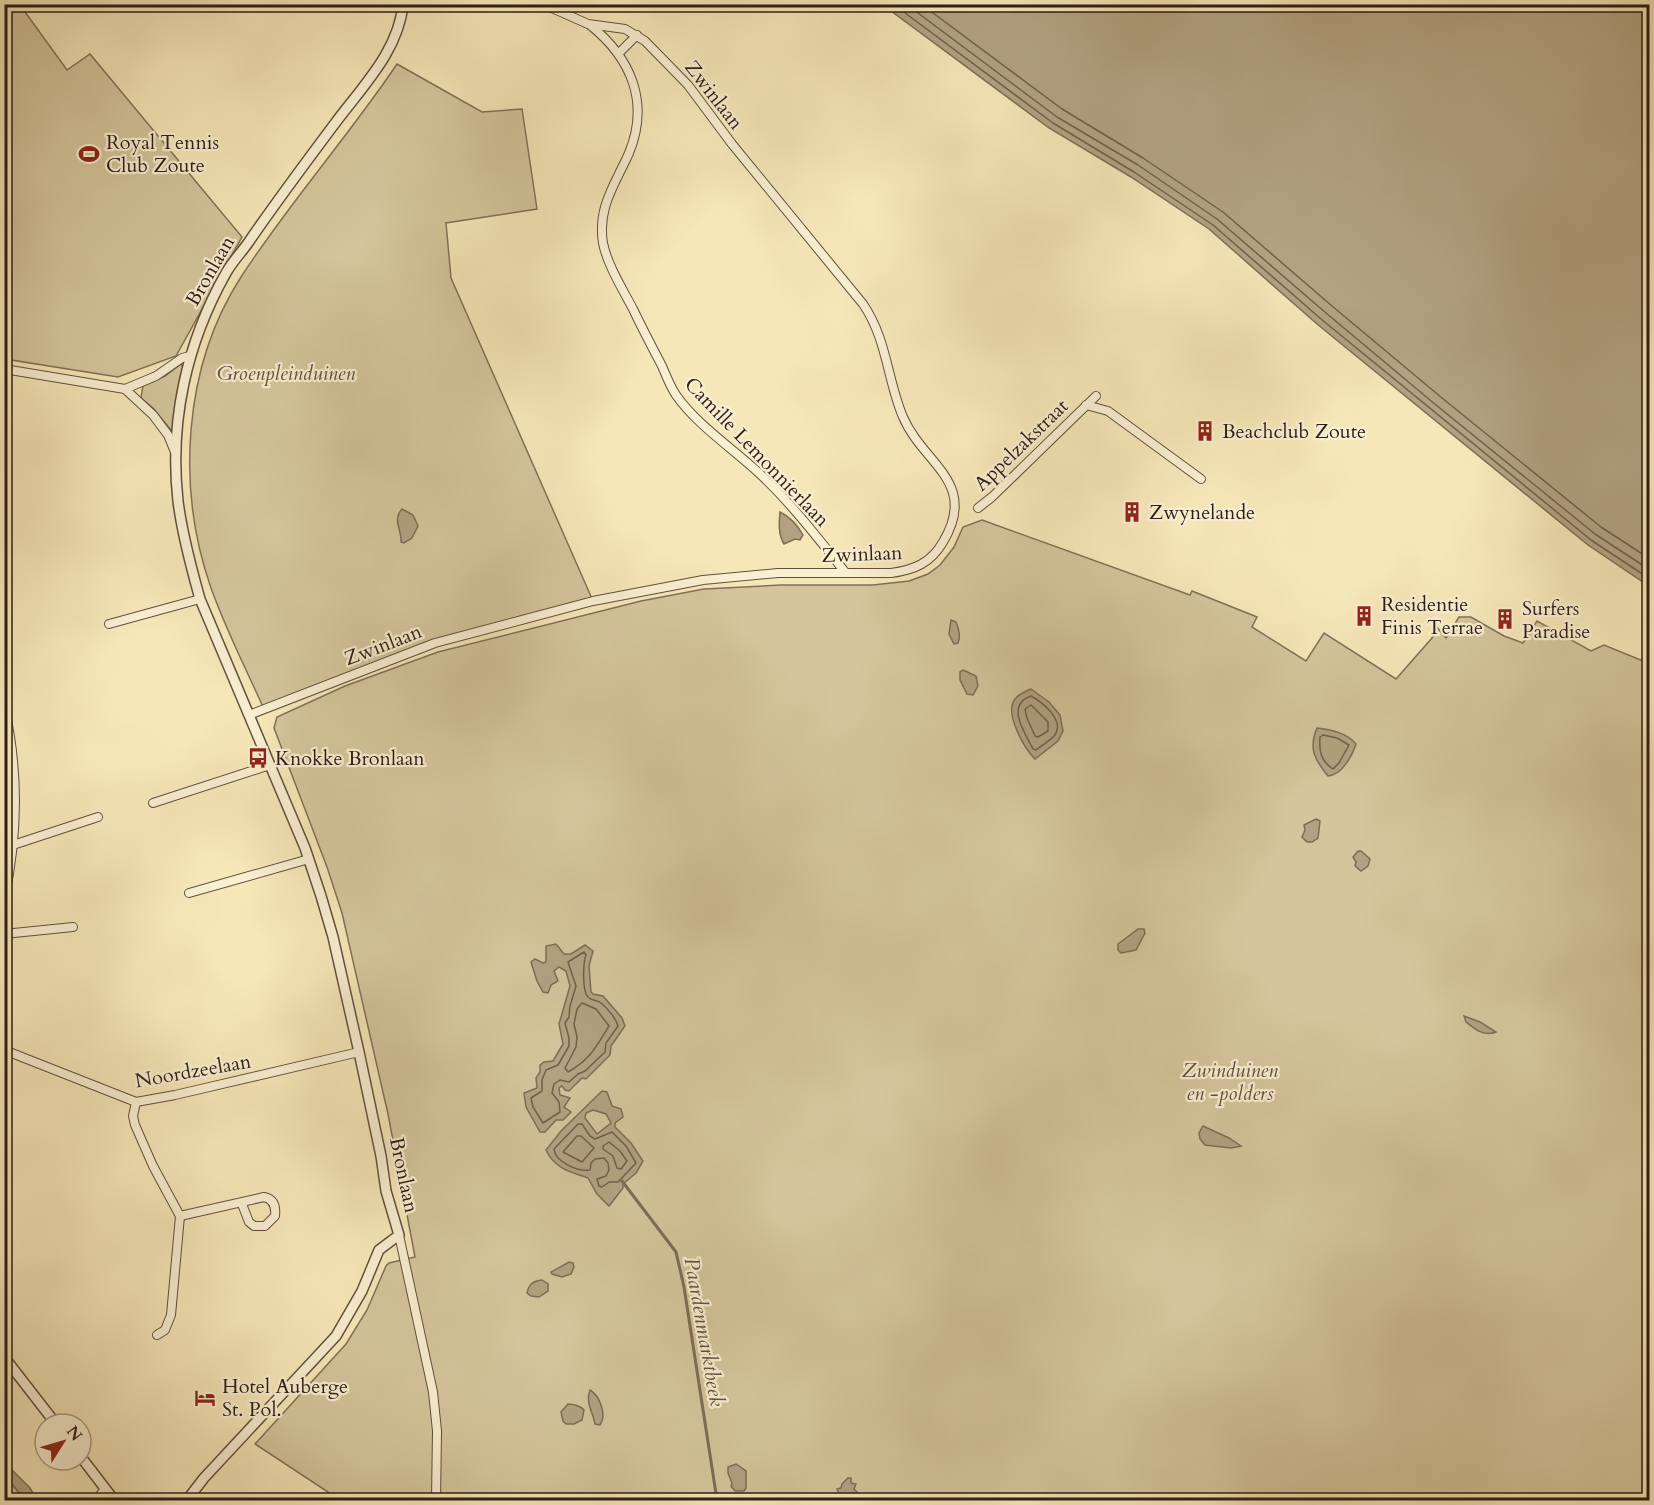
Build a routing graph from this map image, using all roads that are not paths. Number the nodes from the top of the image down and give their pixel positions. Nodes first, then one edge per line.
1 (403, 4) edge
2 (543, 4) edge
3 (588, 24) junction
4 (637, 35) junction
5 (619, 53) junction
6 (190, 356) junction
7 (4, 369) edge
8 (125, 389) junction
9 (1095, 396) dead end
10 (1086, 405) junction
11 (175, 452) junction
12 (1201, 479) dead end
13 (978, 508) dead end
14 (845, 572) junction
15 (200, 598) junction
16 (109, 624) dead end
17 (4, 706) edge
18 (249, 715) junction
19 (270, 765) junction
20 (153, 803) dead end
21 (98, 816) dead end
22 (13, 845) junction
23 (309, 859) junction
24 (189, 893) dead end
25 (4, 900) edge
26 (73, 927) dead end
27 (4, 934) edge
28 (4, 1050) edge
29 (359, 1052) junction
30 (136, 1102) junction
31 (242, 1204) junction
32 (180, 1216) junction
33 (399, 1235) junction
34 (157, 1335) dead end
35 (4, 1357) edge
36 (47, 1412) edge
37 (92, 1472) edge
38 (105, 1489) junction
39 (96, 1500) edge
40 (114, 1500) edge
41 (187, 1500) edge
42 (436, 1500) edge

1 - 6 street, Bronlaan
2 - 3 street, Zwinlaan
3 - 4 street, Zwinlaan
3 - 5 street, Camille Lemonnierlaan
4 - 5 street
4 - 14 street, Zwinlaan
5 - 14 street, Camille Lemonnierlaan
6 - 8 street
6 - 11 street, Bronlaan
7 - 8 street
8 - 11 street
9 - 10 street, Appelzakstraat
10 - 12 street, Appelzakstraat
10 - 13 street, Appelzakstraat
11 - 15 street, Bronlaan
14 - 18 street, Zwinlaan
15 - 16 street
15 - 18 street, Bronlaan
17 - 22 street
18 - 19 street, Bronlaan
19 - 20 street
19 - 23 street, Bronlaan
21 - 22 street
22 - 25 street
23 - 24 street
23 - 29 street, Bronlaan
26 - 27 street
28 - 30 street, Noordzeelaan
29 - 30 street, Noordzeelaan
29 - 33 street, Bronlaan
30 - 32 street
31 - 31 street
31 - 32 street
32 - 34 street
33 - 41 street, Bronlaan
33 - 42 street
35 - 36 street
37 - 38 street
38 - 39 street
38 - 40 street

